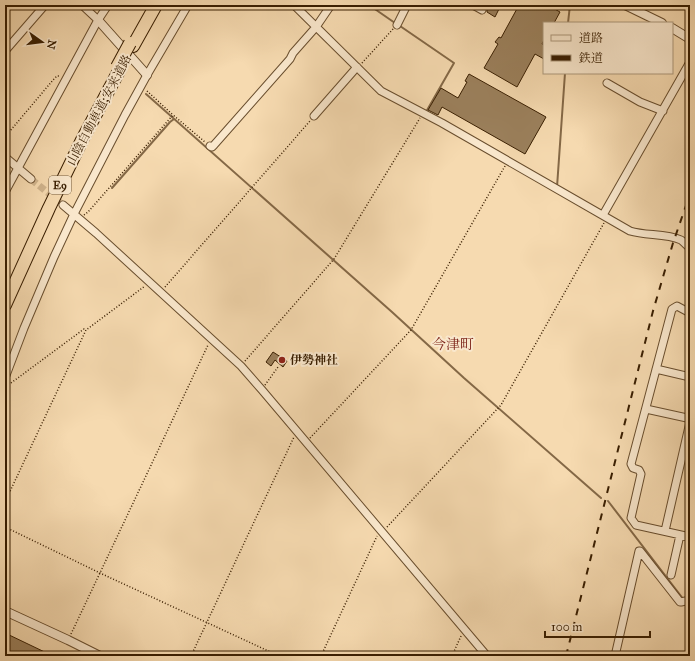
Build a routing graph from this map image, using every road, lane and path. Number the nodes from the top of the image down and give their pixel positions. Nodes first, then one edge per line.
1 (45, 5) edge
2 (82, 5) edge
3 (108, 5) edge
4 (151, 5) edge
5 (156, 5) edge
6 (188, 5) edge
7 (294, 5) edge
8 (331, 5) edge
9 (407, 5) edge
10 (473, 5) edge
11 (630, 6) edge
12 (482, 10) dead end
13 (98, 20) junction
14 (660, 22) edge
15 (397, 25) joint
16 (316, 27) junction
17 (673, 29) edge
18 (690, 39) edge
19 (131, 45) junction
20 (5, 51) edge
21 (690, 62) edge
22 (119, 68) junction
23 (358, 68) junction
24 (147, 75) junction
25 (61, 76) dead end
26 (607, 83) dead end
27 (141, 85) junction
28 (663, 111) junction
29 (424, 113) junction
30 (174, 115) junction
31 (314, 116) joint
32 (5, 137) edge
33 (210, 146) joint
34 (5, 157) edge
35 (508, 161) junction
36 (18, 168) junction
37 (31, 179) tunnel mouth
38 (5, 192) edge
39 (63, 205) tunnel mouth
40 (76, 216) junction
41 (605, 217) junction
42 (690, 248) edge
43 (149, 283) junction
44 (160, 293) junction
45 (5, 294) edge
46 (5, 305) edge
47 (690, 313) edge
48 (86, 330) junction
49 (210, 339) junction
50 (240, 366) junction
51 (278, 367) dead end
52 (656, 369) junction
53 (690, 377) edge
54 (7, 381) edge
55 (262, 390) junction
56 (646, 409) junction
57 (690, 420) edge
58 (297, 433) junction
59 (306, 443) junction
60 (5, 502) edge
61 (5, 526) edge
62 (381, 531) junction
63 (665, 531) junction
64 (680, 535) junction
65 (690, 537) edge
66 (100, 573) junction
67 (671, 575) dead end
68 (690, 600) edge
69 (5, 611) edge
70 (207, 622) junction
71 (465, 629) junction
72 (68, 640) junction
73 (100, 656) edge
74 (191, 656) edge
75 (279, 656) edge
76 (321, 656) edge
77 (452, 656) edge
78 (487, 656) edge
79 (615, 656) edge

1 - 20 street
2 - 13 street
3 - 13 street
4 - 19 highway, 山陰自動車道;安来道路 / E9
5 - 19 highway, 山陰自動車道;安来道路 / E9
6 - 24 street
7 - 16 street
8 - 16 street
9 - 15 street
10 - 12 street
11 - 14 street
13 - 24 street
13 - 36 street
15 - 23 path
16 - 23 street
16 - 33 street
17 - 18 street
19 - 22 highway, 山陰自動車道;安来道路 / E9, bridge
21 - 28 street
22 - 45 highway, 山陰自動車道;安来道路 / E9
22 - 46 highway, 山陰自動車道;安来道路 / E9
23 - 29 street
23 - 31 street
24 - 27 street
25 - 32 path
26 - 28 street
27 - 30 path
27 - 40 street
28 - 41 street
29 - 35 street
29 - 50 path
30 - 33 path
30 - 40 path
31 - 44 path
34 - 36 street
35 - 41 street
35 - 59 path
36 - 37 street
36 - 38 street
39 - 40 street
40 - 43 street
40 - 54 street
41 - 42 street
41 - 62 path
43 - 44 street
43 - 48 path
44 - 49 street
47 - 52 street
48 - 54 path
48 - 60 path
49 - 50 street
49 - 66 path
50 - 55 street
51 - 55 path
52 - 53 street
52 - 56 street
55 - 58 street
56 - 57 street
56 - 63 street
57 - 63 street
58 - 59 street
58 - 70 path
59 - 62 street
61 - 66 path
62 - 71 street
62 - 76 path
63 - 64 street
64 - 65 street
64 - 67 street
66 - 70 path
66 - 72 path
68 - 79 street
69 - 72 street
70 - 74 path
70 - 75 path
71 - 77 path
71 - 78 street
72 - 73 street

